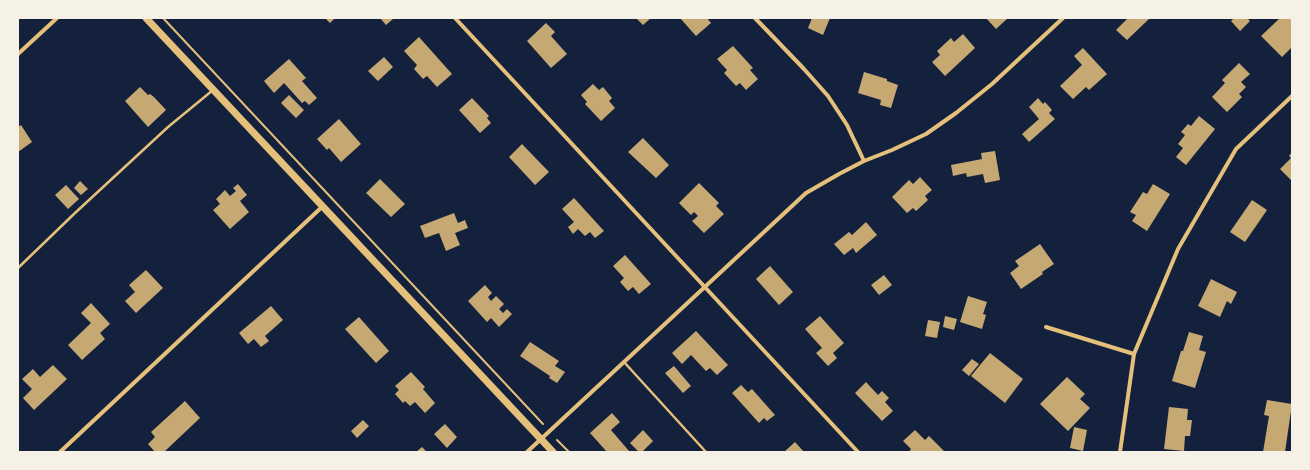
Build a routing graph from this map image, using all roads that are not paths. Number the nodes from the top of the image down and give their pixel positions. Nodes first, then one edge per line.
1 (57, 18) edge
2 (146, 18) edge
3 (455, 18) edge
4 (755, 18) edge
5 (1063, 18) edge
6 (18, 54) edge
7 (214, 90) junction
8 (1292, 96) edge
9 (864, 161) junction
10 (323, 206) junction
11 (18, 268) edge
12 (704, 287) junction
13 (1046, 327) dead end
14 (1134, 354) junction
15 (624, 362) junction
16 (541, 439) junction
17 (60, 452) edge
18 (527, 452) edge
19 (553, 452) edge
20 (706, 452) edge
21 (858, 452) edge
22 (1120, 452) edge

1 - 6 street
2 - 7 main road
3 - 12 street
4 - 9 street
5 - 9 street
7 - 10 main road
7 - 11 lane
8 - 14 street
9 - 12 street
10 - 16 main road
10 - 17 street
12 - 15 street
12 - 21 street
13 - 14 street
14 - 22 street
15 - 16 street
15 - 20 lane
16 - 18 street
16 - 19 main road

